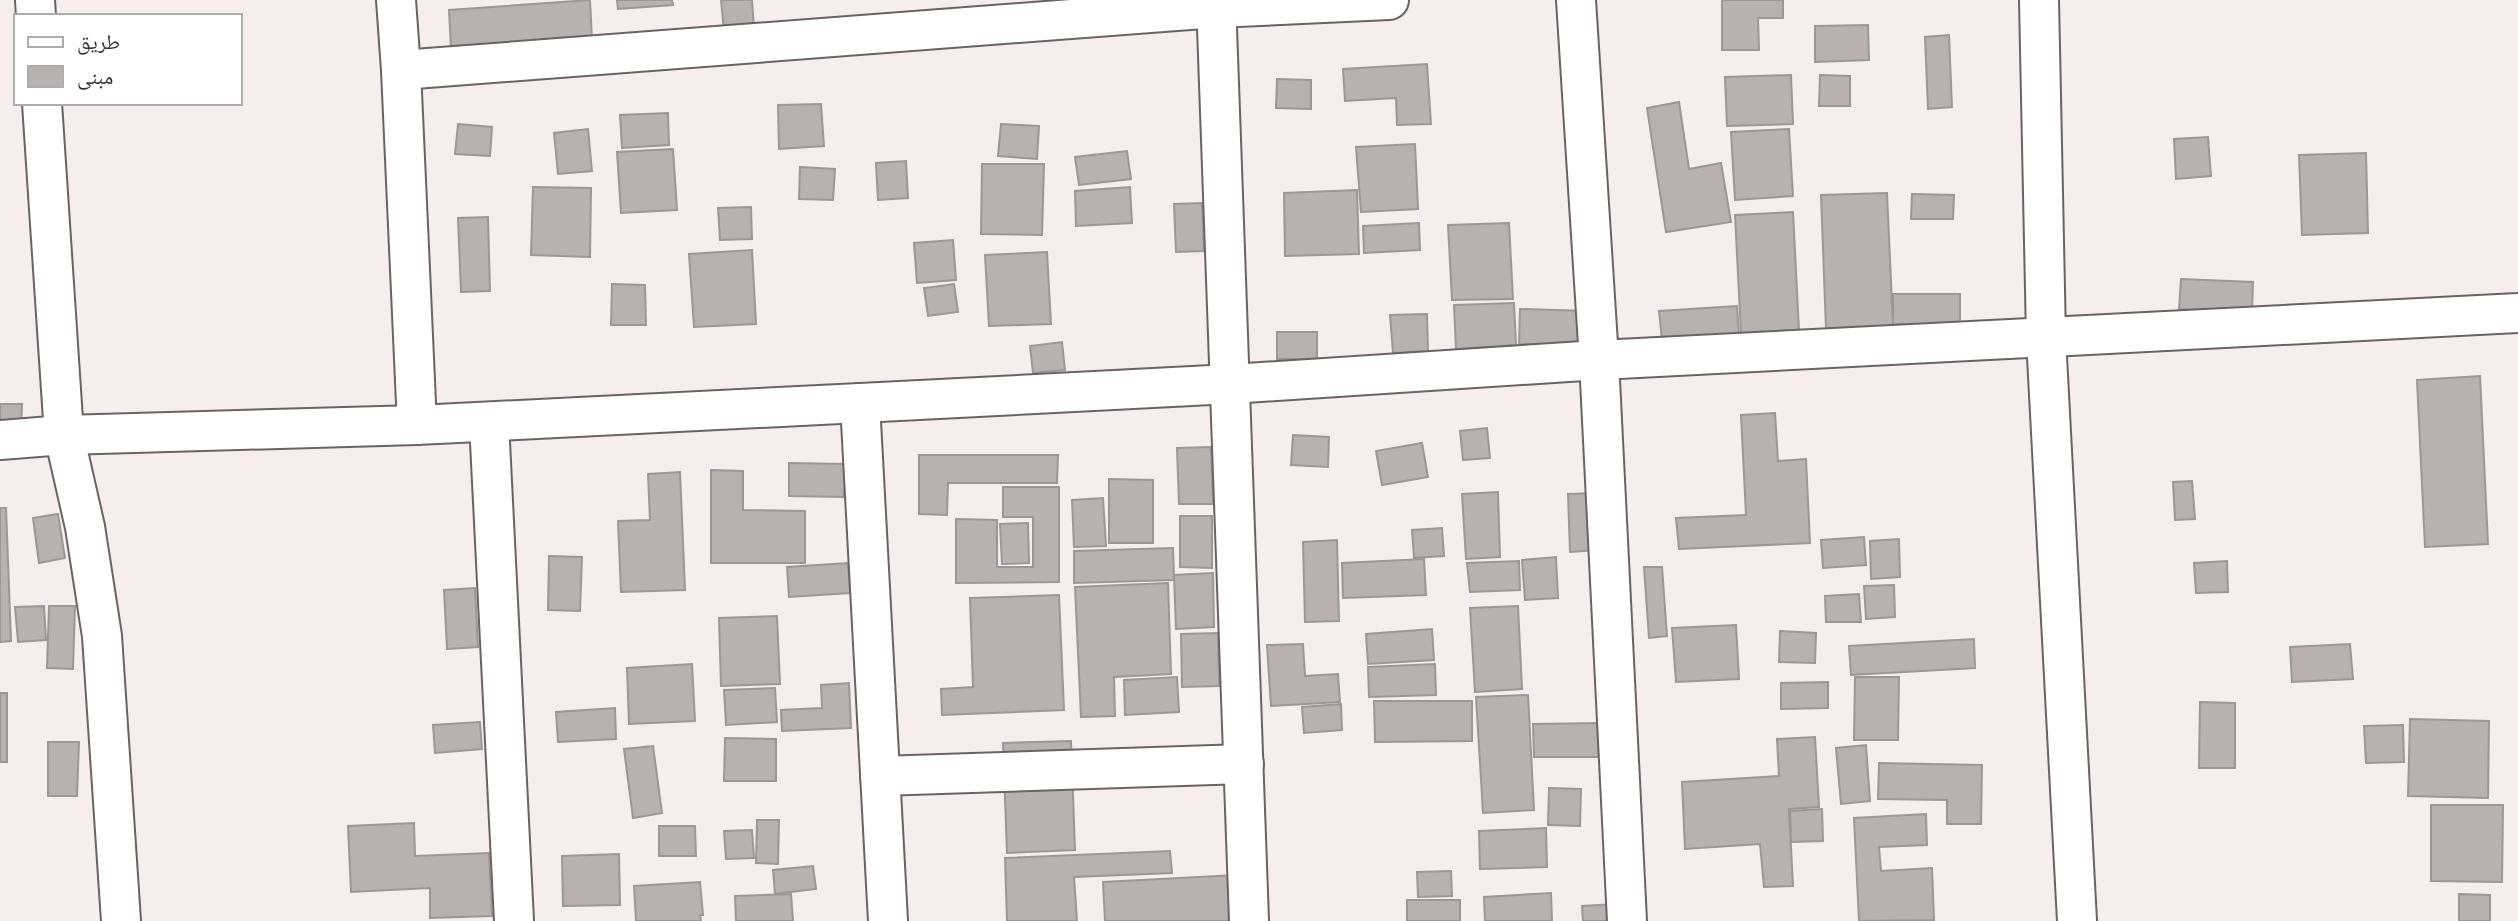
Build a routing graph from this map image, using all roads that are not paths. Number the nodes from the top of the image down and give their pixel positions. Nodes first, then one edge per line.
1 (396, 0) edge
2 (1389, 0) edge
3 (1576, 0) edge
4 (2039, 0) edge
5 (1216, 4) edge
6 (401, 70) junction
7 (42, 105) edge
8 (2518, 313) edge
9 (2046, 338) junction
10 (1599, 360) junction
11 (1231, 384) junction
12 (860, 403) junction
13 (489, 422) junction
14 (417, 425) junction
15 (64, 435) junction
16 (0, 440) edge
17 (1244, 764) junction
18 (880, 776) junction
19 (121, 921) edge
20 (514, 921) edge
21 (888, 921) edge
22 (1249, 921) edge
23 (1627, 921) edge
24 (2077, 921) edge

1 - 6 street
2 - 5 street
3 - 10 street
4 - 9 street
5 - 6 street
5 - 11 street
6 - 14 street
7 - 15 street
8 - 9 street
9 - 10 street
9 - 24 street
10 - 11 street
10 - 23 street
11 - 12 street
11 - 17 street
12 - 13 street
12 - 18 street
13 - 14 street
13 - 20 street
14 - 15 street
15 - 16 street
15 - 19 street
17 - 18 street
17 - 22 street
18 - 21 street

